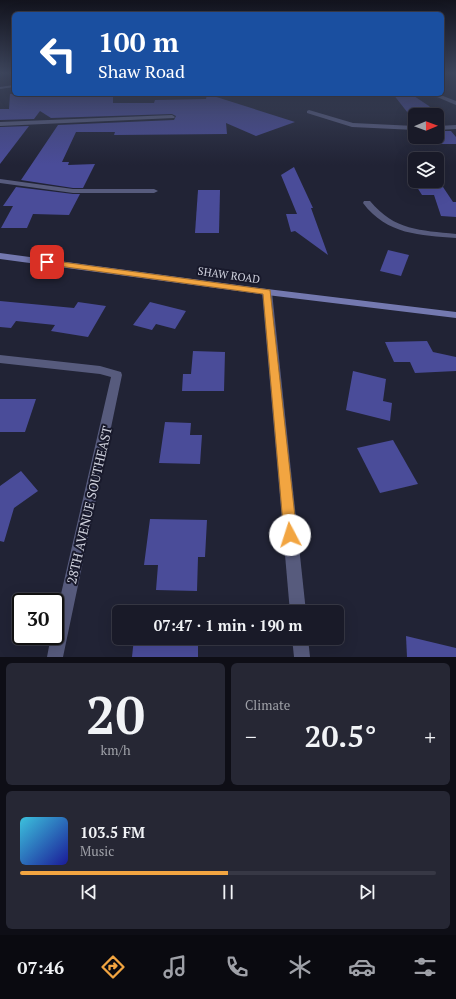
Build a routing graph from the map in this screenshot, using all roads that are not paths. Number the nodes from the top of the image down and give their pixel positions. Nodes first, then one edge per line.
1 (309, 112) dead end
2 (172, 117) dead end
3 (0, 124) edge
4 (456, 127) edge
5 (408, 128) edge
6 (444, 128) edge
7 (0, 181) edge
8 (154, 191) dead end
9 (367, 203) dead end
10 (456, 236) edge
11 (0, 256) edge
12 (267, 292) junction
13 (456, 315) edge
14 (0, 359) edge
15 (297, 605) edge
16 (301, 645) edge
17 (55, 657) edge
18 (302, 657) edge

1 - 5 street
2 - 3 street
4 - 6 street
7 - 8 street
9 - 10 street
11 - 12 main road, SHAW ROAD
12 - 13 main road, SHAW ROAD
12 - 15 street
14 - 17 street, 28TH AVENUE SOUTHEAST
16 - 18 street

